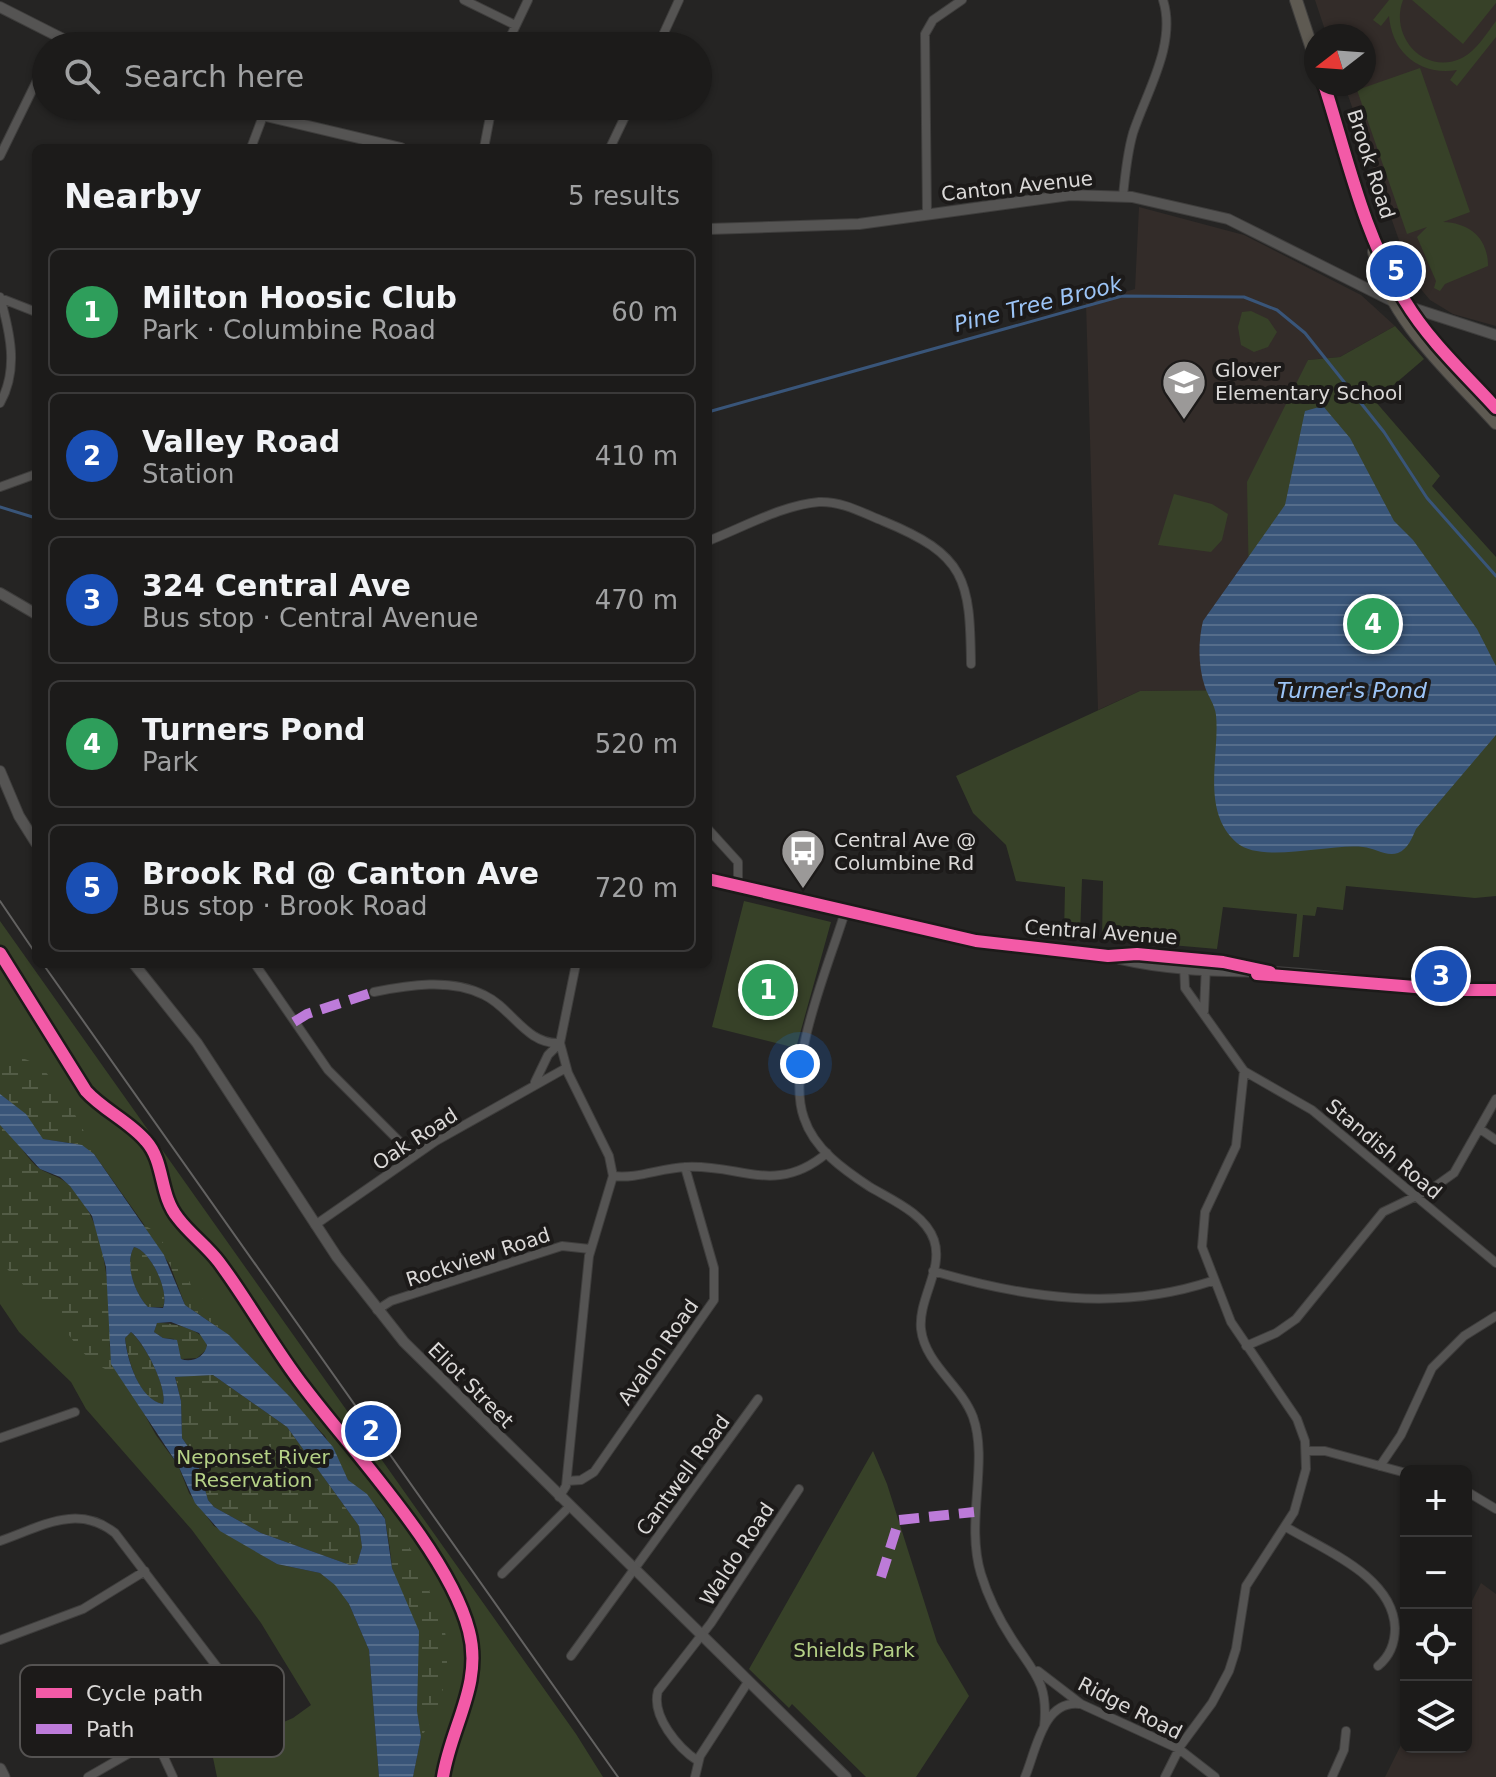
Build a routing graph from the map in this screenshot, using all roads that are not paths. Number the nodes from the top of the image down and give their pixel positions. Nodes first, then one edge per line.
1 (464, 0) edge
2 (528, 0) edge
3 (679, 0) edge
4 (962, 0) edge
5 (1163, 0) edge
6 (1296, 0) edge
7 (0, 7) edge
8 (1304, 24) edge
9 (515, 25) junction
10 (41, 32) edge
11 (512, 32) edge
12 (664, 32) edge
13 (32, 91) edge
14 (1328, 96) edge
15 (262, 120) edge
16 (280, 120) edge
17 (489, 120) edge
18 (623, 120) edge
19 (252, 144) edge
20 (384, 144) edge
21 (485, 144) edge
22 (612, 144) edge
23 (0, 156) edge
24 (1123, 196) junction
25 (927, 214) junction
26 (1369, 225) junction
27 (712, 229) edge
28 (1378, 266) junction
29 (1356, 283) junction
30 (0, 297) edge
31 (1394, 302) junction
32 (1409, 308) junction
33 (32, 310) edge
34 (1496, 335) edge
35 (0, 403) edge
36 (1496, 408) edge
37 (1496, 423) edge
38 (32, 475) edge
39 (0, 487) edge
40 (712, 539) edge
41 (0, 593) edge
42 (32, 612) edge
43 (971, 664) dead end
44 (0, 771) edge
45 (712, 833) edge
46 (32, 837) edge
47 (712, 880) edge
48 (738, 886) junction
49 (845, 912) junction
50 (1184, 964) junction
51 (1206, 966) junction
52 (137, 968) edge
53 (258, 968) edge
54 (575, 968) edge
55 (1496, 990) edge
56 (374, 992) dead end
57 (1204, 1011) junction
58 (560, 1043) junction
59 (566, 1068) junction
60 (1244, 1071) junction
61 (534, 1084) junction
62 (1496, 1099) edge
63 (1480, 1129) junction
64 (1496, 1140) edge
65 (827, 1153) junction
66 (414, 1156) junction
67 (685, 1167) junction
68 (613, 1176) junction
69 (1416, 1196) junction
70 (315, 1225) junction
71 (590, 1249) junction
72 (1496, 1263) edge
73 (933, 1271) junction
74 (1212, 1281) junction
75 (377, 1310) junction
76 (1496, 1316) edge
77 (1246, 1346) junction
78 (758, 1399) dead end
79 (75, 1412) dead end
80 (0, 1438) edge
81 (1306, 1451) junction
82 (1380, 1466) junction
83 (1400, 1471) edge
84 (567, 1481) junction
85 (799, 1489) dead end
86 (1472, 1495) edge
87 (559, 1497) junction
88 (569, 1507) junction
89 (1496, 1509) edge
90 (1286, 1527) junction
91 (0, 1541) edge
92 (633, 1569) junction
93 (145, 1571) junction
94 (502, 1574) dead end
95 (700, 1635) junction
96 (0, 1640) edge
97 (571, 1656) dead end
98 (216, 1665) edge
99 (1032, 1665) junction
100 (1378, 1666) dead end
101 (748, 1682) junction
102 (1081, 1704) junction
103 (1044, 1727) junction
104 (1346, 1731) dead end
105 (1179, 1749) junction
106 (122, 1757) edge
107 (164, 1757) edge
108 (698, 1761) junction
109 (0, 1769) edge
110 (841, 1775) edge
111 (4, 1777) edge
112 (88, 1777) edge
113 (173, 1777) edge
114 (695, 1777) edge
115 (1025, 1777) edge
116 (1165, 1777) edge
117 (1215, 1777) edge
118 (1332, 1777) edge

1 - 9 street
2 - 9 street
3 - 12 street
4 - 25 street
5 - 24 street
6 - 8 main road
7 - 10 street
9 - 11 street
13 - 23 street
14 - 26 main road, Brook Road
15 - 19 street
16 - 20 street
17 - 21 street
18 - 22 street
24 - 25 street, Canton Avenue
24 - 29 street, Canton Avenue
25 - 27 street, Canton Avenue
26 - 28 main road, Brook Road
26 - 32 main road, Brook Road
28 - 29 street
28 - 31 main road, Brook Road
29 - 31 street, Canton Avenue
30 - 33 street
30 - 35 street
31 - 32 street, Canton Avenue
31 - 37 main road, Brook Road
32 - 34 street, Canton Avenue
32 - 36 main road, Brook Road
38 - 39 street
40 - 43 street
41 - 42 street
44 - 46 street
45 - 48 street
47 - 48 street, Central Avenue
48 - 49 street, Central Avenue
49 - 50 street, Central Avenue
49 - 65 street
50 - 51 street, Central Avenue
50 - 57 street
51 - 55 street, Central Avenue
51 - 57 street
52 - 70 street, Eliot Street
53 - 66 street
54 - 58 street
56 - 58 street
57 - 60 street
58 - 59 street
58 - 61 street, Oak Road
59 - 61 street, Oak Road
59 - 68 street
60 - 69 street, Standish Road
60 - 74 street
61 - 66 street, Oak Road
62 - 63 street
63 - 64 street
63 - 69 street
65 - 67 street
65 - 73 street
66 - 70 street, Oak Road
67 - 68 street
67 - 84 street, Avalon Road
68 - 71 street
69 - 72 street, Standish Road
69 - 77 street
70 - 75 street, Eliot Street
71 - 75 street, Rockview Road
71 - 84 street
73 - 74 street
73 - 99 street
74 - 77 street
75 - 87 street, Eliot Street
76 - 82 street
77 - 81 street
78 - 92 street, Cantwell Road
79 - 80 street
81 - 82 street
81 - 90 street
82 - 83 street
84 - 87 street
85 - 95 street, Waldo Road
86 - 89 street
87 - 88 street, Eliot Street
88 - 92 street, Eliot Street
88 - 94 street
90 - 100 street
90 - 105 street
91 - 93 street
92 - 95 street, Eliot Street
92 - 97 street, Cantwell Road
93 - 96 street
93 - 98 street
95 - 101 street, Eliot Street
95 - 108 street, Waldo Road
99 - 102 street, Ridge Road
99 - 103 street
101 - 108 street
101 - 110 street, Eliot Street
102 - 103 street
102 - 105 street, Ridge Road
103 - 115 street
104 - 118 street
105 - 116 street
105 - 117 street, Ridge Road
106 - 112 street
107 - 113 street
108 - 114 street
109 - 111 main road

